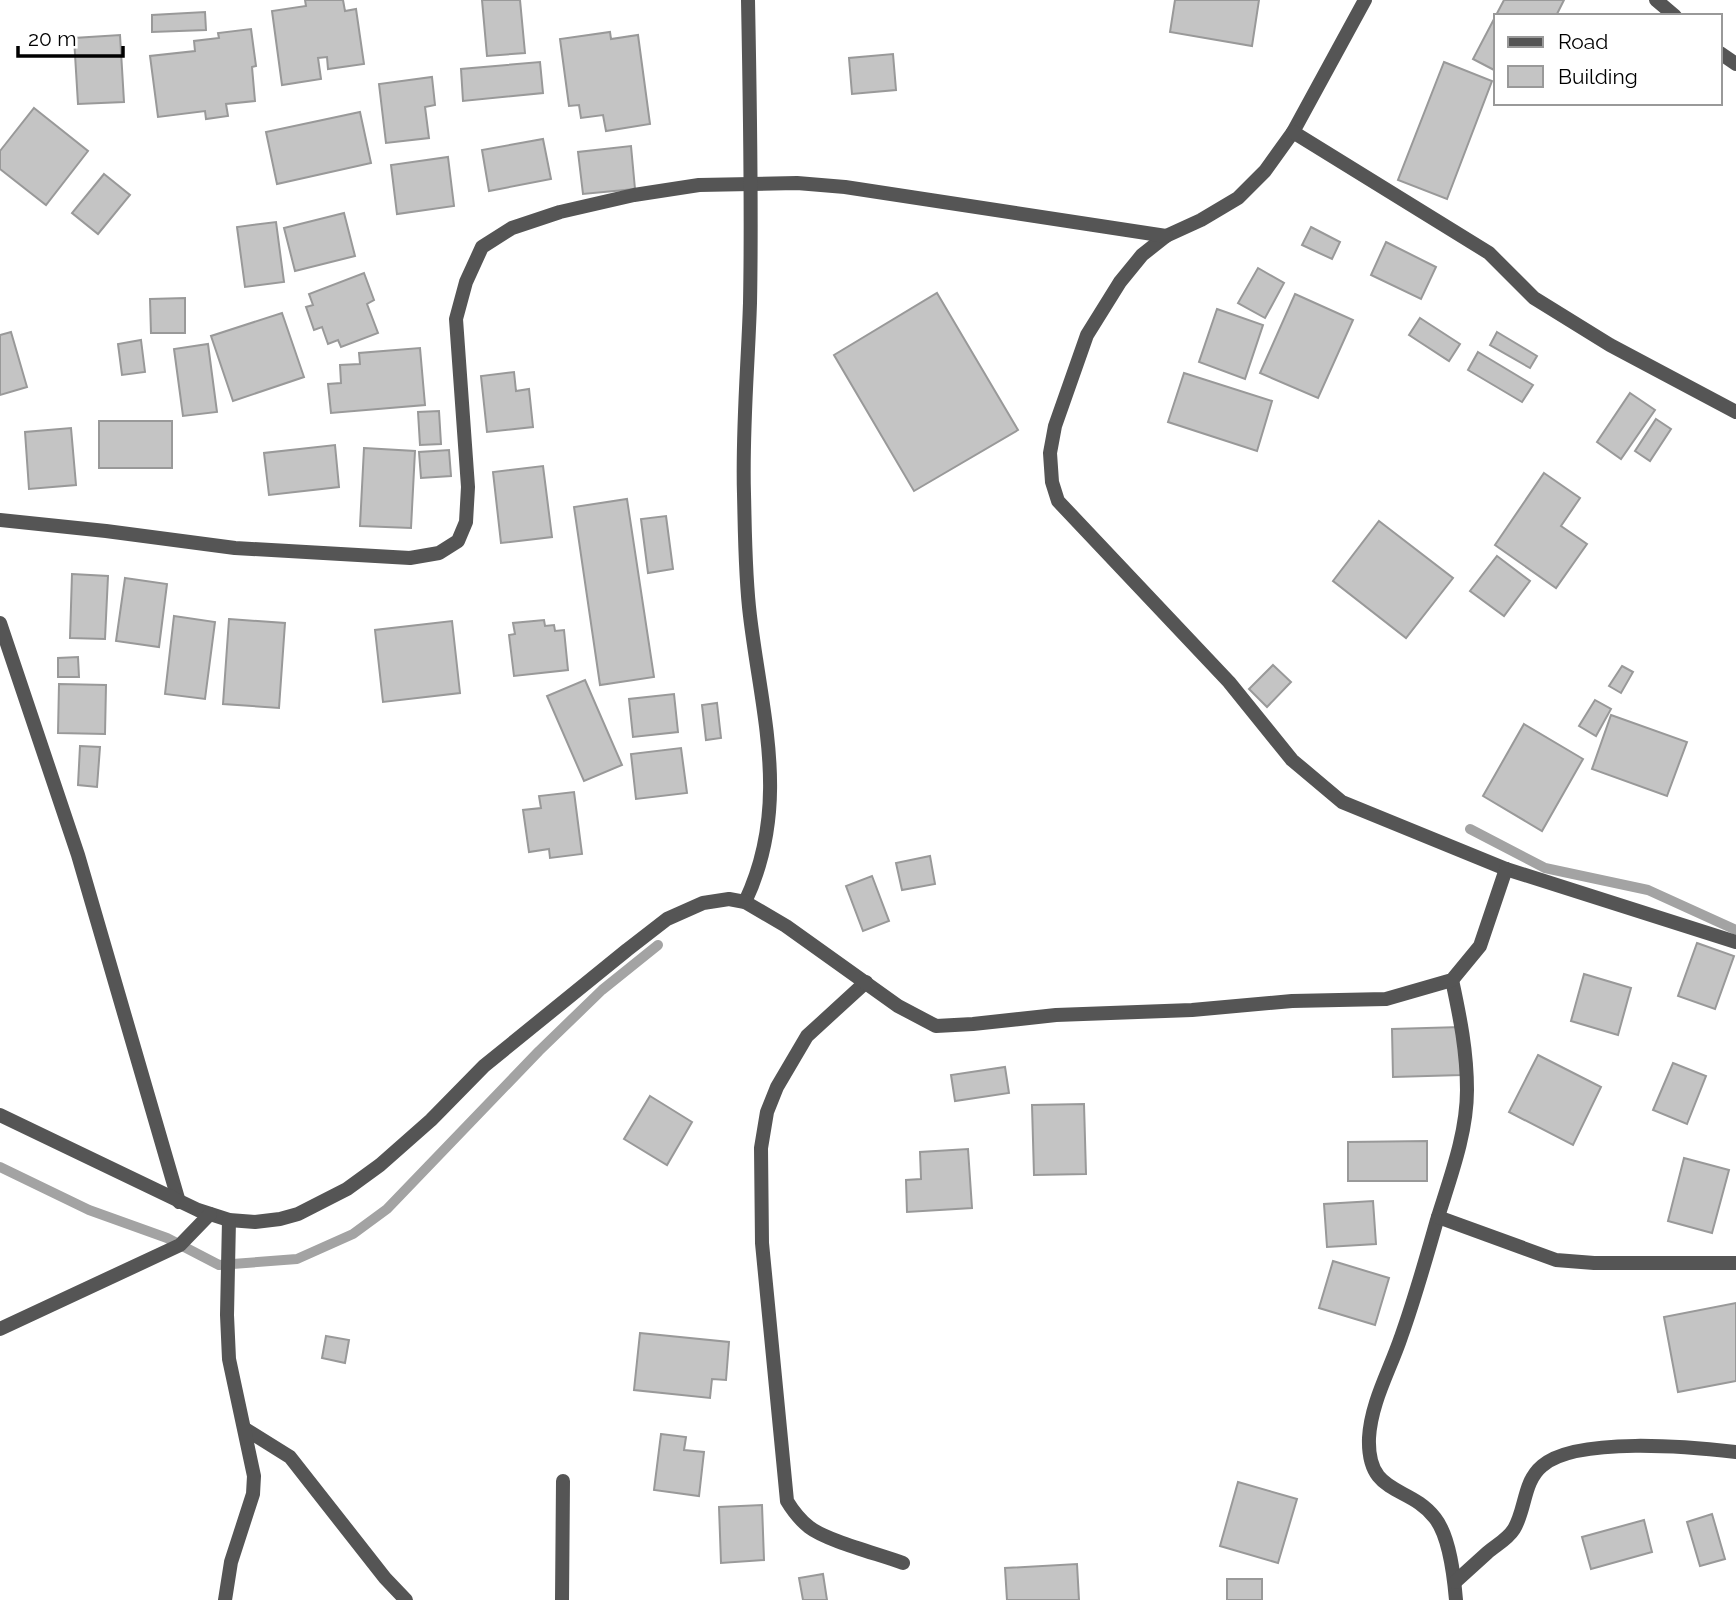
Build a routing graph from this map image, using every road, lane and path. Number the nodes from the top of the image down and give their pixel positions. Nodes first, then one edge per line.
1 (748, 0) edge
2 (1365, 0) edge
3 (1656, 0) edge
4 (1673, 14) edge
5 (1293, 132) junction
6 (752, 183) junction
7 (1166, 236) junction
8 (1736, 412) edge
9 (0, 520) edge
10 (0, 623) edge
11 (1506, 869) junction
12 (745, 902) junction
13 (1736, 942) edge
14 (1452, 980) junction
15 (866, 982) junction
16 (0, 1115) edge
17 (179, 1202) junction
18 (210, 1214) junction
19 (1438, 1217) junction
20 (229, 1220) junction
21 (1736, 1264) edge
22 (0, 1328) edge
23 (245, 1429) junction
24 (1736, 1452) edge
25 (563, 1481) dead end
26 (904, 1563) dead end
27 (1455, 1582) junction
28 (226, 1600) edge
29 (406, 1600) edge
30 (562, 1600) edge
31 (1456, 1600) edge

1 - 6 street
2 - 5 street
3 - 4 street
5 - 7 street
5 - 8 street
6 - 7 street
6 - 9 street
6 - 12 street
7 - 11 street
10 - 17 street
11 - 13 street
11 - 14 street
12 - 15 street
12 - 20 street
14 - 15 street
14 - 19 street
15 - 26 street
16 - 17 street
17 - 18 street
18 - 20 street
18 - 22 street
19 - 21 street
19 - 27 street
20 - 23 street
23 - 28 street
23 - 29 street
24 - 27 street
25 - 30 street
27 - 31 street

